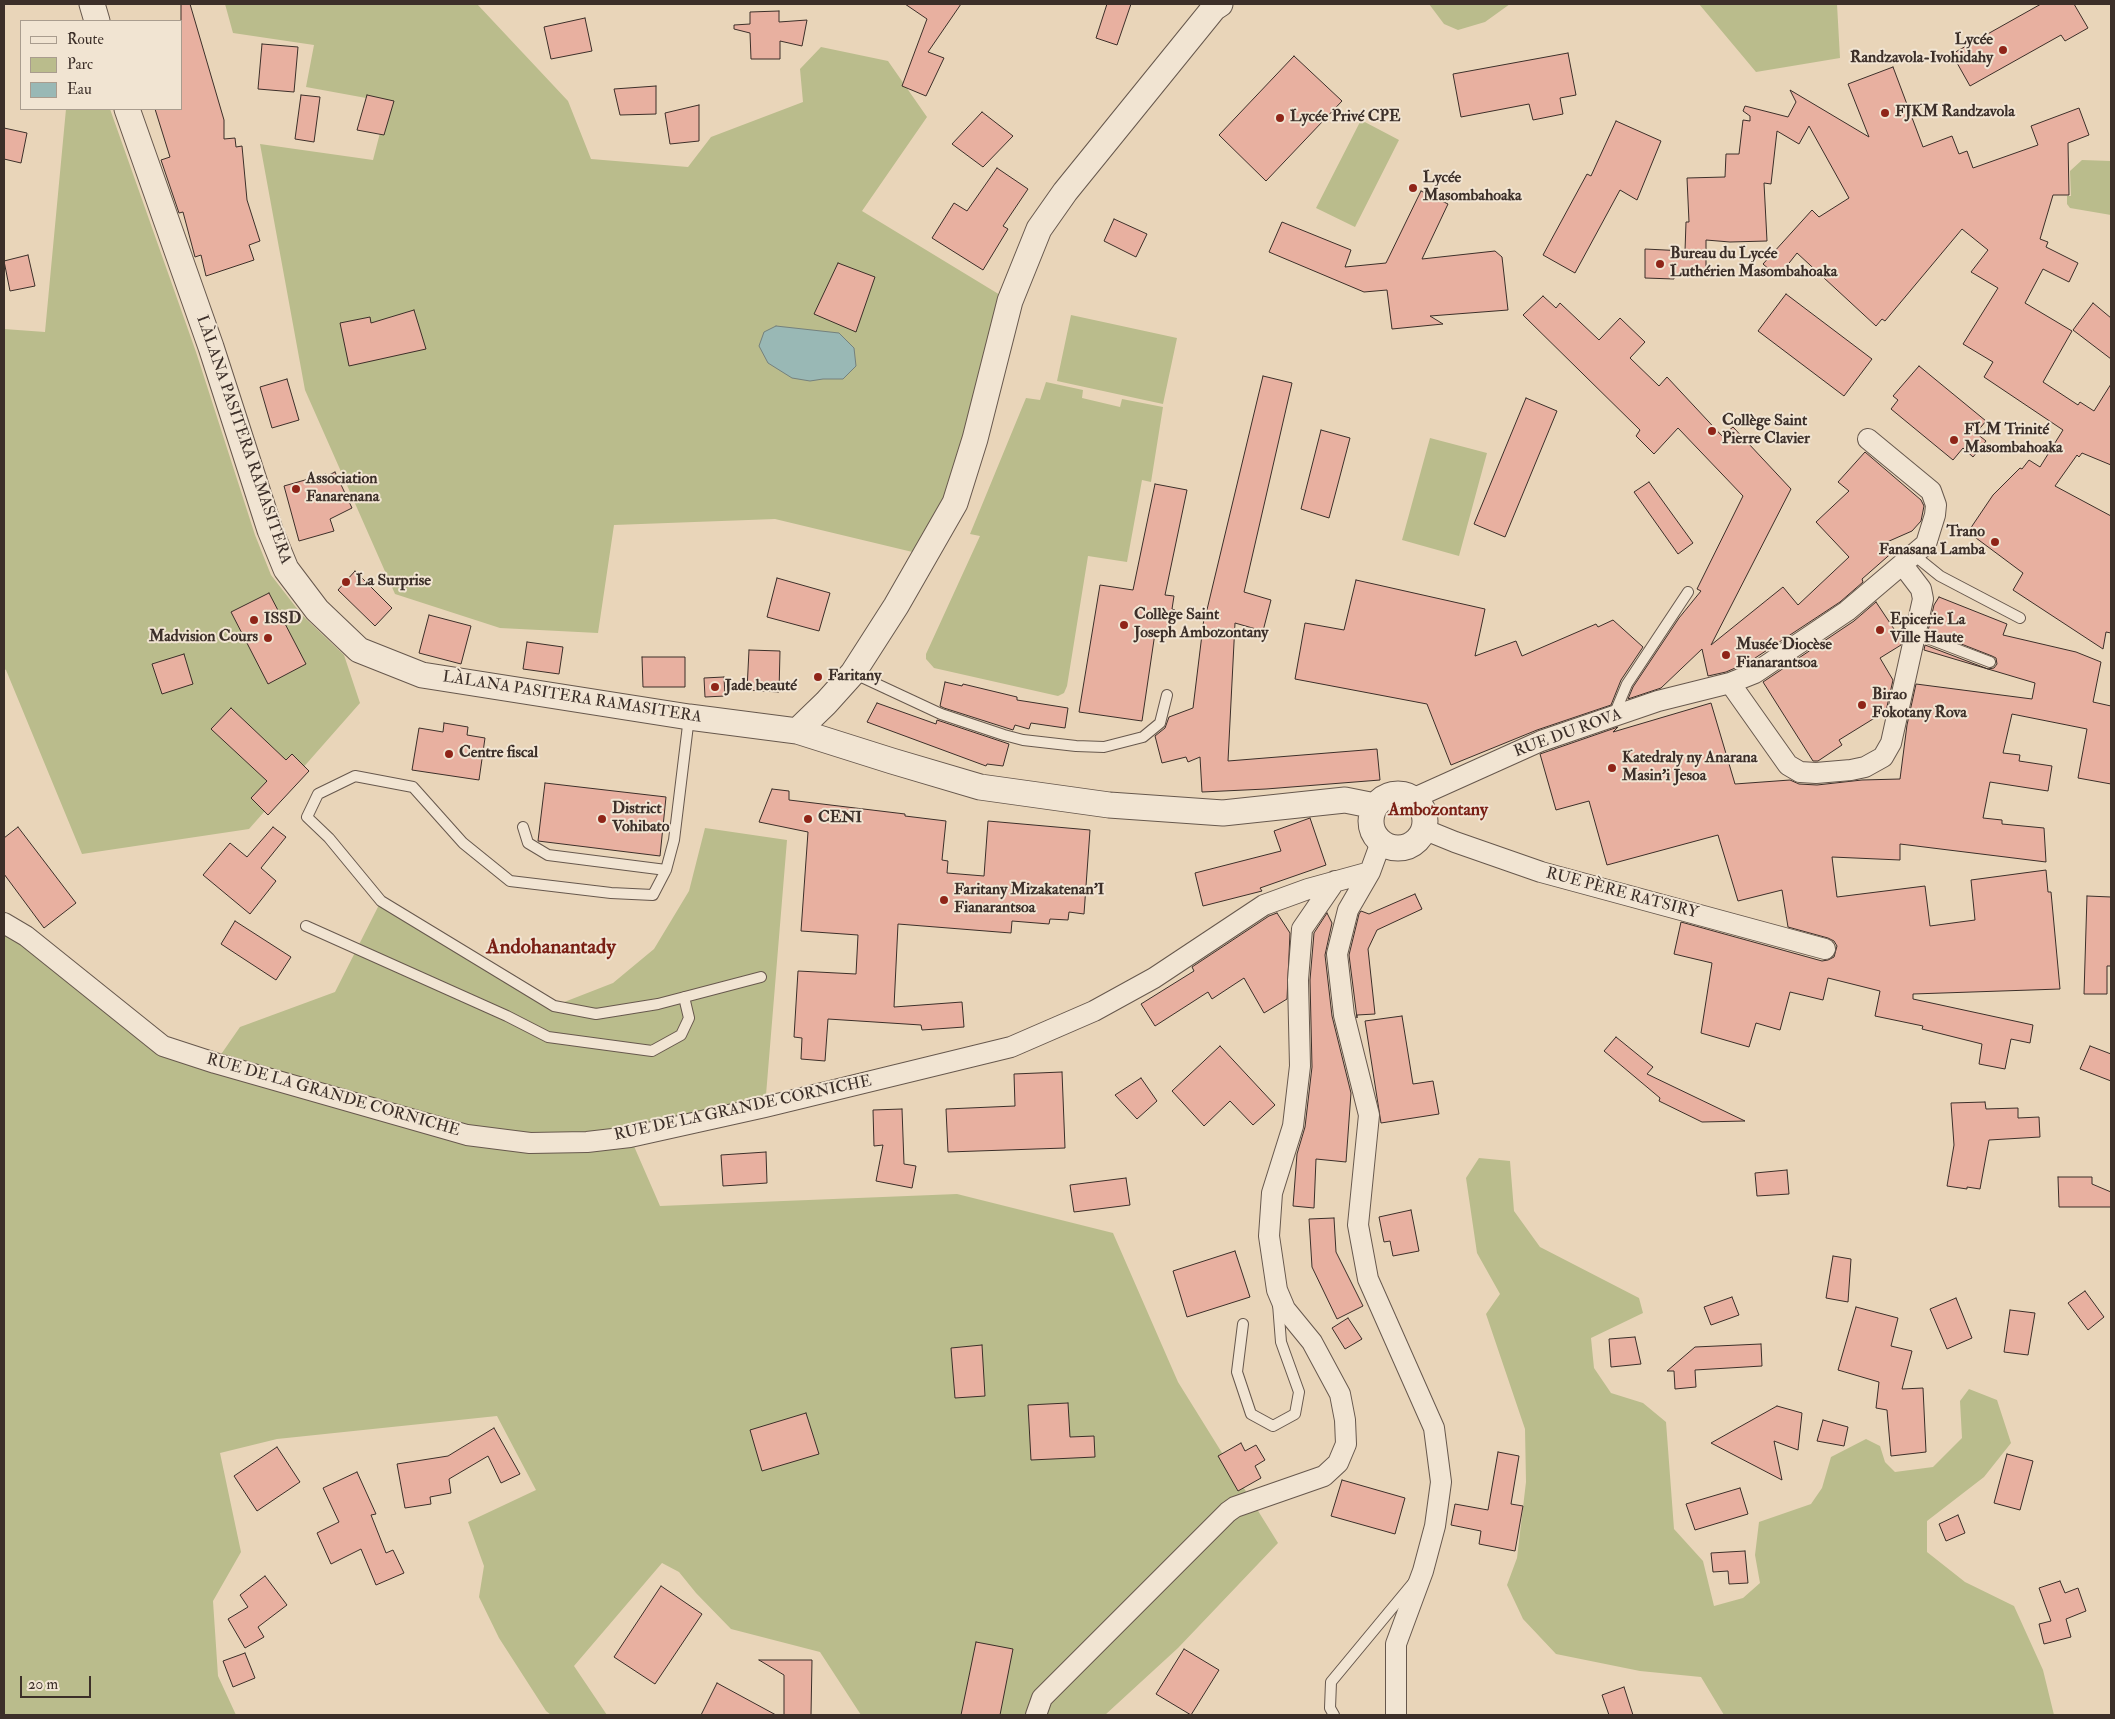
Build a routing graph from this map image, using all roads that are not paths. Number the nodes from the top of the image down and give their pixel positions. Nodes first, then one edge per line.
1 (92, 4) edge
2 (1220, 4) edge
3 (97, 20) edge
4 (127, 110) edge
5 (1868, 439) dead end
6 (1914, 554) junction
7 (1688, 592) dead end
8 (2020, 618) dead end
9 (1914, 633) junction
10 (1990, 662) dead end
11 (853, 673) junction
12 (1730, 683) junction
13 (1167, 696) dead end
14 (689, 717) junction
15 (1612, 718) junction
16 (797, 730) junction
17 (1412, 799) junction
18 (1375, 806) junction
19 (523, 827) dead end
20 (1423, 829) junction
21 (1381, 842) junction
22 (666, 870) junction
23 (1370, 872) junction
24 (1335, 881) junction
25 (4, 923) edge
26 (306, 926) dead end
27 (1825, 949) dead end
28 (762, 977) dead end
29 (684, 997) junction
30 (1277, 1290) junction
31 (1243, 1324) dead end
32 (1423, 1571) junction
33 (1036, 1715) edge
34 (1334, 1715) edge
35 (1396, 1715) edge

1 - 3 street
2 - 11 street
4 - 14 street, LÀLANA PASITERA RAMASITERA
5 - 6 street
6 - 8 lane
6 - 9 street
6 - 12 street, RUE DU ROVA
7 - 15 lane
9 - 10 lane
9 - 12 street
11 - 13 lane
11 - 16 street
12 - 15 street, RUE DU ROVA
14 - 16 street, LÀLANA PASITERA RAMASITERA
14 - 22 lane
15 - 17 street, RUE DU ROVA
16 - 18 street, LÀLANA PASITERA RAMASITERA
17 - 18 street
17 - 20 street
18 - 21 street
19 - 22 lane
20 - 21 street
20 - 27 street, RUE PÈRE RATSIRY
21 - 23 street
22 - 29 lane
23 - 24 street, RUE DE LA GRANDE CORNICHE
23 - 32 street
24 - 25 street, RUE DE LA GRANDE CORNICHE
24 - 30 street
26 - 29 lane
28 - 29 lane
30 - 31 lane
30 - 33 street
32 - 34 lane
32 - 35 street

